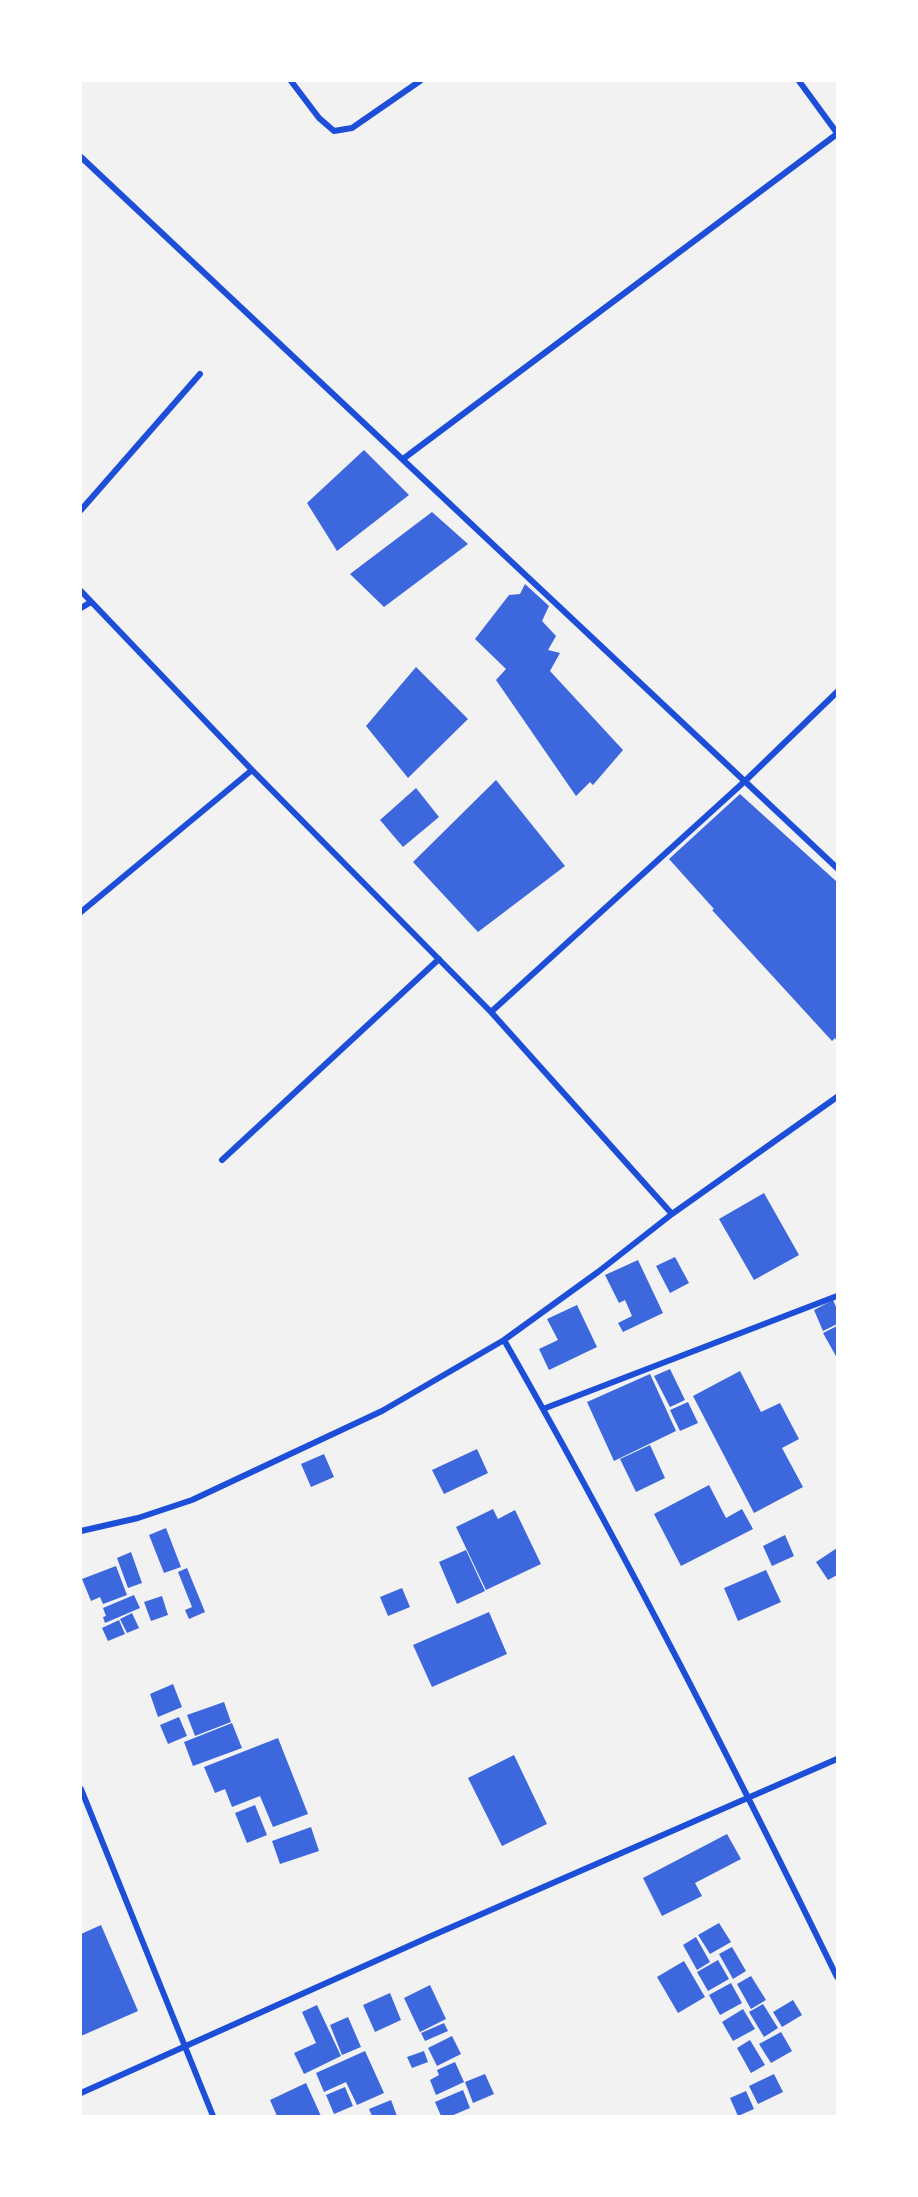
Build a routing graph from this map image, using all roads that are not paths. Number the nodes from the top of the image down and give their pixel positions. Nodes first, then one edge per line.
1 (291, 81) edge
2 (420, 81) edge
3 (799, 81) edge
4 (837, 134) edge
5 (81, 157) edge
6 (201, 374) dead end
7 (403, 459) junction
8 (81, 510) edge
9 (81, 591) edge
10 (91, 602) junction
11 (81, 608) edge
12 (837, 692) edge
13 (252, 771) junction
14 (745, 781) junction
15 (837, 868) edge
16 (81, 912) edge
17 (439, 959) junction
18 (491, 1012) junction
19 (837, 1097) edge
20 (222, 1160) dead end
21 (672, 1214) junction
22 (837, 1296) edge
23 (504, 1340) junction
24 (543, 1409) junction
25 (81, 1531) edge
26 (837, 1759) edge
27 (81, 1789) edge
28 (750, 1797) junction
29 (837, 1977) edge
30 (185, 2047) junction
31 (81, 2093) edge
32 (213, 2116) edge

1 - 2 street
3 - 4 street
4 - 7 street
5 - 7 street
6 - 8 street
7 - 14 street
9 - 10 street
10 - 11 street
10 - 13 street
12 - 14 street
13 - 16 street
13 - 17 street
14 - 15 street
14 - 18 street
17 - 18 street
17 - 20 street
18 - 21 street
19 - 21 street
21 - 23 street
22 - 24 street
23 - 24 street
23 - 25 street
24 - 28 street
26 - 28 street
27 - 30 street
28 - 29 street
28 - 30 street
30 - 31 street
30 - 32 street

